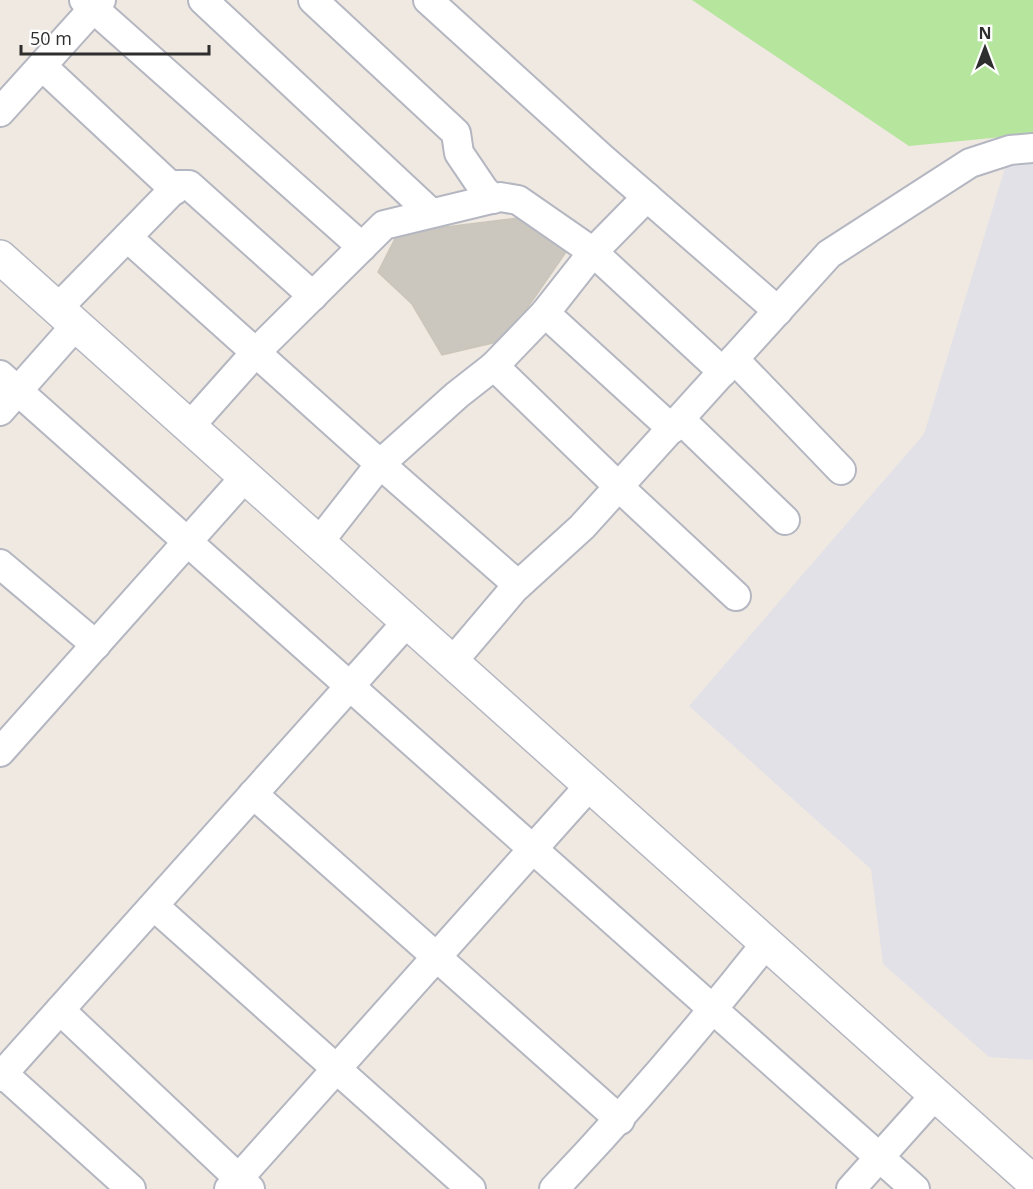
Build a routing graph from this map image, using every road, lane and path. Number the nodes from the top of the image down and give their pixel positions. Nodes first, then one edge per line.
1 (203, 0) edge
2 (313, 0) edge
3 (429, 0) edge
4 (93, 3) edge
5 (42, 66) junction
6 (0, 112) edge
7 (1033, 148) edge
8 (175, 190) junction
9 (647, 197) junction
10 (493, 199) junction
11 (431, 213) junction
12 (128, 238) junction
13 (362, 247) junction
14 (593, 252) junction
15 (0, 257) edge
16 (313, 296) junction
17 (778, 310) junction
18 (545, 313) junction
19 (67, 317) junction
20 (255, 353) junction
21 (494, 366) junction
22 (729, 366) junction
23 (6, 392) edge
24 (676, 424) junction
25 (190, 426) junction
26 (380, 464) junction
27 (841, 470) dead end
28 (246, 476) junction
29 (619, 487) junction
30 (785, 520) dead end
31 (188, 542) junction
32 (319, 542) junction
33 (0, 564) edge
34 (519, 585) junction
35 (736, 596) dead end
36 (408, 621) junction
37 (96, 645) junction
38 (453, 661) junction
39 (350, 686) junction
40 (0, 752) edge
41 (591, 784) junction
42 (253, 794) junction
43 (533, 849) junction
44 (154, 906) junction
45 (767, 942) junction
46 (436, 957) junction
47 (60, 1010) junction
48 (714, 1010) junction
49 (336, 1069) junction
50 (1, 1074) edge
51 (936, 1094) junction
52 (620, 1120) junction
53 (878, 1157) junction
54 (1033, 1182) edge
55 (239, 1186) edge
56 (131, 1189) edge
57 (471, 1189) edge
58 (554, 1189) edge
59 (851, 1189) edge
60 (915, 1189) edge

1 - 11 street
2 - 10 street
3 - 9 street
4 - 5 street
4 - 13 street
5 - 6 street
5 - 8 street
7 - 17 street
8 - 12 street
8 - 16 street
9 - 14 street
9 - 17 street
10 - 11 street
10 - 14 street
11 - 13 street
12 - 19 street
12 - 20 street
13 - 16 street
14 - 18 street
14 - 22 street
15 - 19 street
16 - 20 street
17 - 22 street
18 - 21 street
18 - 24 street
19 - 23 street
19 - 25 street
20 - 25 street
20 - 26 street
21 - 26 street
21 - 29 street
22 - 24 street
22 - 27 street
23 - 31 street
24 - 29 street
24 - 30 street
25 - 28 street
26 - 32 street
26 - 34 street
28 - 31 street
28 - 32 street
29 - 34 street
29 - 35 street
31 - 37 street
31 - 39 street
32 - 36 street
33 - 37 street
34 - 38 street
36 - 38 street
36 - 39 street
37 - 40 street
38 - 41 street
39 - 42 street
39 - 43 street
41 - 43 street
41 - 45 street
42 - 44 street
42 - 46 street
43 - 46 street
43 - 48 street
44 - 47 street
44 - 49 street
45 - 48 street
45 - 51 street
46 - 49 street
46 - 52 street
47 - 50 street
47 - 55 street
48 - 52 street
48 - 53 street
49 - 55 street
49 - 57 street
50 - 56 street
51 - 53 street
51 - 54 street
52 - 58 street
53 - 59 street
53 - 60 street

